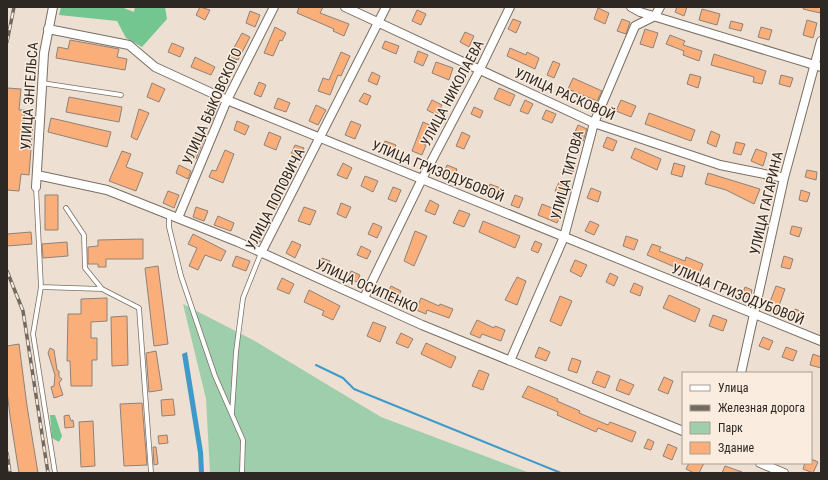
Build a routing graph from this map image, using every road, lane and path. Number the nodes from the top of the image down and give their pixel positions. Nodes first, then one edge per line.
1 (53, 7) edge
2 (274, 7) edge
3 (345, 7) edge
4 (386, 7) edge
5 (510, 7) edge
6 (631, 7) edge
7 (660, 7) edge
8 (655, 16) junction
9 (379, 22) junction
10 (48, 28) junction
11 (821, 41) edge
12 (818, 66) edge
13 (480, 69) junction
14 (42, 83) junction
15 (121, 95) dead end
16 (227, 100) junction
17 (594, 123) junction
18 (321, 138) junction
19 (37, 175) junction
20 (784, 178) junction
21 (422, 179) junction
22 (36, 187) joint
23 (66, 208) dead end
24 (169, 215) junction
25 (178, 218) junction
26 (564, 237) junction
27 (261, 253) junction
28 (41, 287) junction
29 (102, 289) junction
30 (364, 298) junction
31 (755, 315) junction
32 (821, 342) edge
33 (510, 361) junction
34 (741, 372) edge
35 (232, 416) junction
36 (682, 431) edge
37 (762, 464) edge
38 (55, 473) edge
39 (151, 473) edge
40 (242, 473) edge
41 (784, 473) edge

1 - 10 street, УЛИЦА ЭНГЕЛЬСА
2 - 16 street, УЛИЦА БЫКОВСКОГО
3 - 9 street, УЛИЦА РАСКОВОЙ
4 - 9 street, УЛИЦА ПОПОВИЧА
5 - 13 street, УЛИЦА НИКОЛАЕВА
6 - 8 street
7 - 8 street
8 - 12 street
8 - 17 street, УЛИЦА ТИТОВА
9 - 13 street, УЛИЦА РАСКОВОЙ
9 - 18 street, УЛИЦА ПОПОВИЧА
10 - 14 street, УЛИЦА ЭНГЕЛЬСА
10 - 16 street, УЛИЦА ГРИЗОДУБОВОЙ
11 - 12 street, УЛИЦА ГАГАРИНА
12 - 20 street, УЛИЦА ГАГАРИНА
13 - 17 street, УЛИЦА РАСКОВОЙ
13 - 21 street, УЛИЦА НИКОЛАЕВА
14 - 15 lane
14 - 19 street, УЛИЦА ЭНГЕЛЬСА
16 - 18 street, УЛИЦА ГРИЗОДУБОВОЙ
16 - 25 street, УЛИЦА БЫКОВСКОГО
17 - 20 street, УЛИЦА РАСКОВОЙ
17 - 26 street, УЛИЦА ТИТОВА
18 - 21 street, УЛИЦА ГРИЗОДУБОВОЙ
18 - 27 street, УЛИЦА ПОПОВИЧА
19 - 22 street, УЛИЦА ЭНГЕЛЬСА
19 - 24 street, УЛИЦА ОСИПЕНКО
20 - 31 street, УЛИЦА ГАГАРИНА
21 - 26 street, УЛИЦА ГРИЗОДУБОВОЙ
21 - 30 street, УЛИЦА НИКОЛАЕВА
22 - 28 lane
23 - 29 lane
24 - 25 street, УЛИЦА ОСИПЕНКО
24 - 35 lane
25 - 27 street, УЛИЦА ОСИПЕНКО
26 - 31 street, УЛИЦА ГРИЗОДУБОВОЙ
26 - 33 street, УЛИЦА ТИТОВА
27 - 30 street, УЛИЦА ОСИПЕНКО
27 - 35 lane, УЛИЦА ПОПОВИЧА
28 - 29 lane
28 - 38 lane
29 - 39 lane
30 - 33 street, УЛИЦА ОСИПЕНКО
31 - 32 street, УЛИЦА ГРИЗОДУБОВОЙ
31 - 34 street, УЛИЦА ГАГАРИНА
33 - 36 street, УЛИЦА ОСИПЕНКО
35 - 40 lane
37 - 41 street

